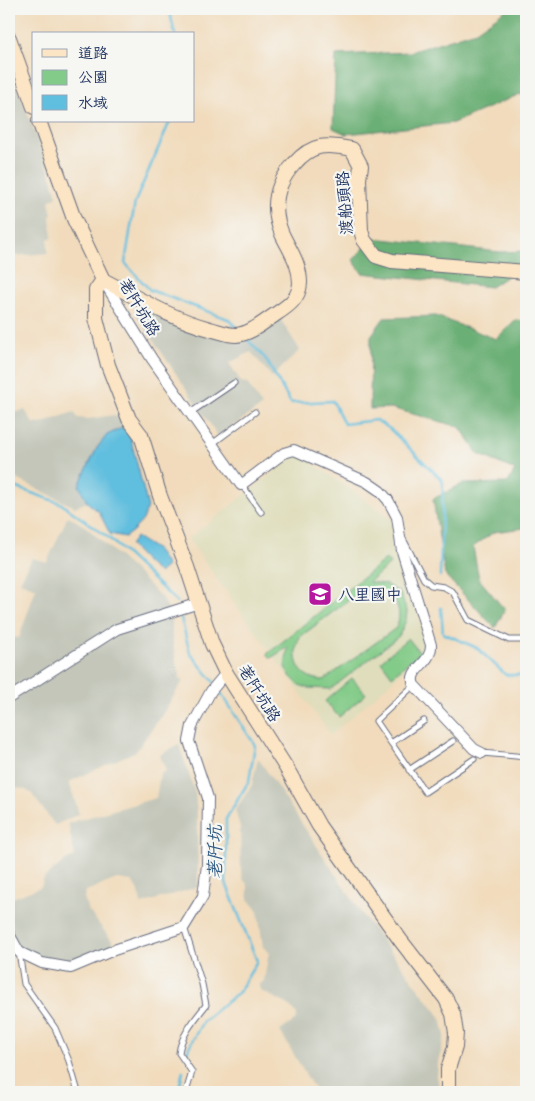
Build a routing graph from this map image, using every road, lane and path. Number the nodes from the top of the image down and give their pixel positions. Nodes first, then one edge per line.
1 (9, 38) edge
2 (32, 101) edge
3 (39, 122) edge
4 (526, 272) edge
5 (103, 280) junction
6 (234, 383) dead end
7 (255, 412) dead end
8 (190, 413) junction
9 (212, 444) junction
10 (241, 484) junction
11 (261, 512) dead end
12 (398, 530) junction
13 (199, 604) junction
14 (526, 640) edge
15 (223, 677) junction
16 (414, 685) junction
17 (9, 698) edge
18 (424, 721) dead end
19 (452, 741) dead end
20 (391, 743) junction
21 (478, 756) junction
22 (526, 758) edge
23 (410, 770) junction
24 (184, 927) junction
25 (9, 934) edge
26 (19, 952) junction
27 (78, 1092) edge
28 (186, 1092) edge
29 (448, 1092) edge

1 - 2 street
3 - 5 street, 荖阡坑路
4 - 5 street, 渡船頭路
5 - 8 street, 荖阡坑路
5 - 13 street, 荖阡坑路
6 - 8 lane
7 - 9 lane
8 - 9 street, 荖阡坑路
9 - 10 street, 荖阡坑路
10 - 11 lane
10 - 12 street
12 - 14 lane
12 - 16 street
13 - 15 street, 荖阡坑路
13 - 17 street
15 - 24 street
15 - 29 street, 荖阡坑路
16 - 20 lane
16 - 21 street
18 - 20 lane
19 - 23 lane
20 - 23 lane
21 - 22 lane
21 - 23 lane
24 - 26 street
24 - 28 lane
25 - 26 street
26 - 27 lane

